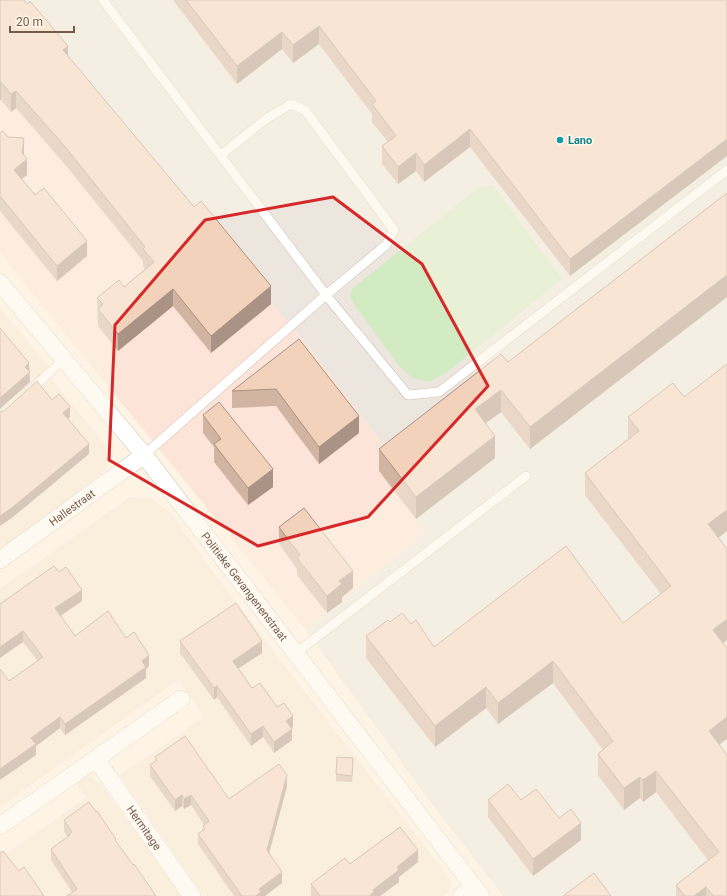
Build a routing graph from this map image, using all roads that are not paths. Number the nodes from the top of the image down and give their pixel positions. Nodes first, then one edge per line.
1 (103, 0) edge
2 (221, 156) junction
3 (727, 170) edge
4 (0, 282) edge
5 (326, 295) junction
6 (64, 359) junction
7 (22, 397) edge
8 (144, 455) junction
9 (526, 476) dead end
10 (0, 560) edge
11 (296, 653) junction
12 (181, 699) dead end
13 (96, 759) junction
14 (0, 826) edge
15 (472, 893) edge
16 (192, 896) edge

1 - 2 lane
2 - 5 lane
2 - 5 lane
3 - 5 lane
4 - 6 street, Politieke Gevangenenstraat
5 - 8 lane
6 - 7 lane
6 - 8 street, Politieke Gevangenenstraat
8 - 10 street, Hallestraat
8 - 11 street, Politieke Gevangenenstraat
9 - 11 lane
11 - 15 street, Politieke Gevangenenstraat
12 - 13 street
13 - 14 street
13 - 16 street, Hermitage

